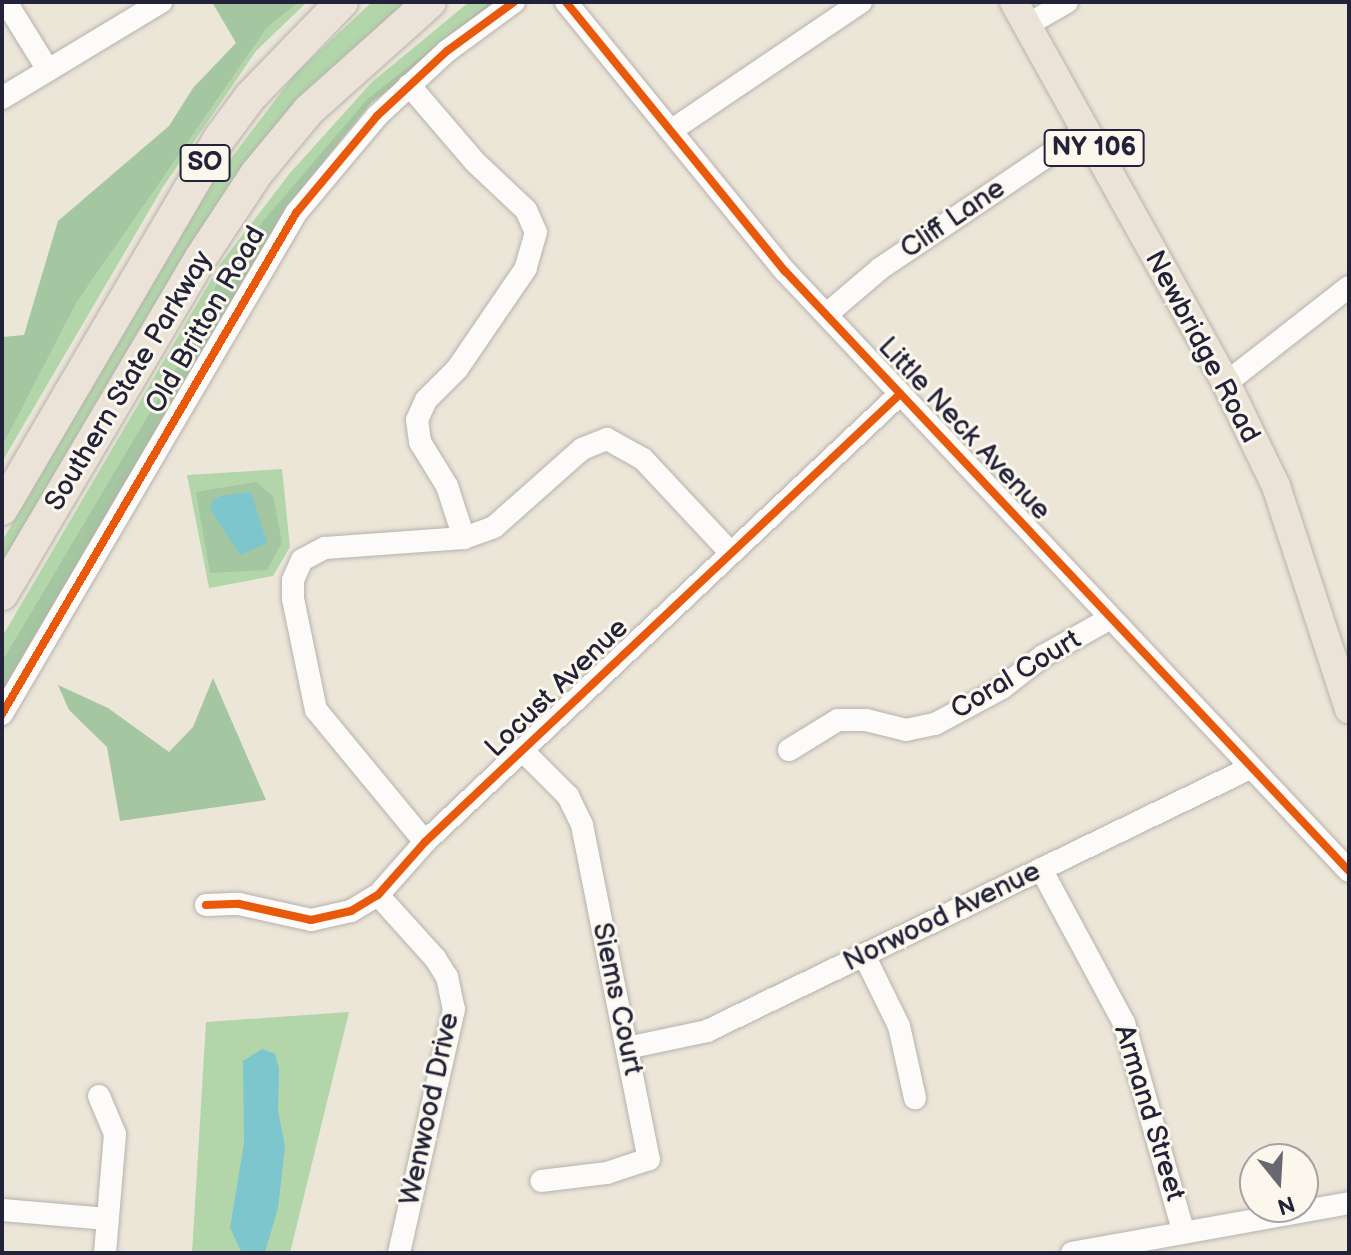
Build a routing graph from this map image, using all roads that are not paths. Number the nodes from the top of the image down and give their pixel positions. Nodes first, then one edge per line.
1 (6, 2) edge
2 (161, 2) edge
3 (342, 2) edge
4 (430, 2) edge
5 (514, 2) edge
6 (566, 2) edge
7 (861, 2) edge
8 (1067, 2) edge
9 (1021, 14) edge
10 (48, 70) junction
11 (409, 85) junction
12 (2, 98) edge
13 (672, 130) junction
14 (1084, 131) junction
15 (1349, 287) edge
16 (827, 314) junction
17 (1226, 383) junction
18 (900, 394) junction
19 (2, 509) edge
20 (464, 538) junction
21 (731, 553) junction
22 (2, 594) edge
23 (1109, 619) junction
24 (1343, 663) edge
25 (1349, 709) edge
26 (2, 714) edge
27 (789, 750) dead end
28 (523, 751) junction
29 (1250, 768) junction
30 (425, 842) junction
31 (1041, 869) junction
32 (1349, 871) edge
33 (378, 895) junction
34 (206, 905) dead end
35 (864, 955) junction
36 (627, 1048) junction
37 (99, 1096) dead end
38 (915, 1098) dead end
39 (541, 1181) dead end
40 (1349, 1203) edge
41 (2, 1210) edge
42 (108, 1219) junction
43 (1184, 1233) junction
44 (105, 1253) edge
45 (399, 1253) edge
46 (1072, 1253) edge

1 - 10 street
2 - 10 street
3 - 19 highway, Southern State Parkway / SO
4 - 22 highway, Southern State Parkway / SO
5 - 11 street, Old Britton Road
6 - 13 street, Little Neck Avenue
7 - 13 street
8 - 9 street
9 - 14 main road, Newbridge Road / NY 106
10 - 12 street
11 - 20 street
11 - 26 street, Old Britton Road
13 - 16 street, Little Neck Avenue
14 - 16 street, Cliff Lane
14 - 17 main road, Newbridge Road / NY 106
15 - 17 street
16 - 18 street, Little Neck Avenue
17 - 24 main road, Newbridge Road / NY 106
18 - 21 street, Locust Avenue
18 - 23 street, Little Neck Avenue
20 - 21 street
20 - 30 street
21 - 28 street, Locust Avenue
23 - 27 street, Coral Court
23 - 29 street, Little Neck Avenue
24 - 25 main road, Newbridge Road / NY 106
28 - 30 street, Locust Avenue
28 - 36 street, Siems Court
29 - 31 street, Norwood Avenue
29 - 32 street, Little Neck Avenue
30 - 33 street, Locust Avenue
31 - 35 street, Norwood Avenue
31 - 43 street, Armand Street
33 - 34 street, Locust Avenue
33 - 45 street, Wenwood Drive
35 - 36 street, Norwood Avenue
35 - 38 street
36 - 39 street, Siems Court
37 - 42 street
40 - 43 street
41 - 42 street
42 - 44 street
43 - 46 street

